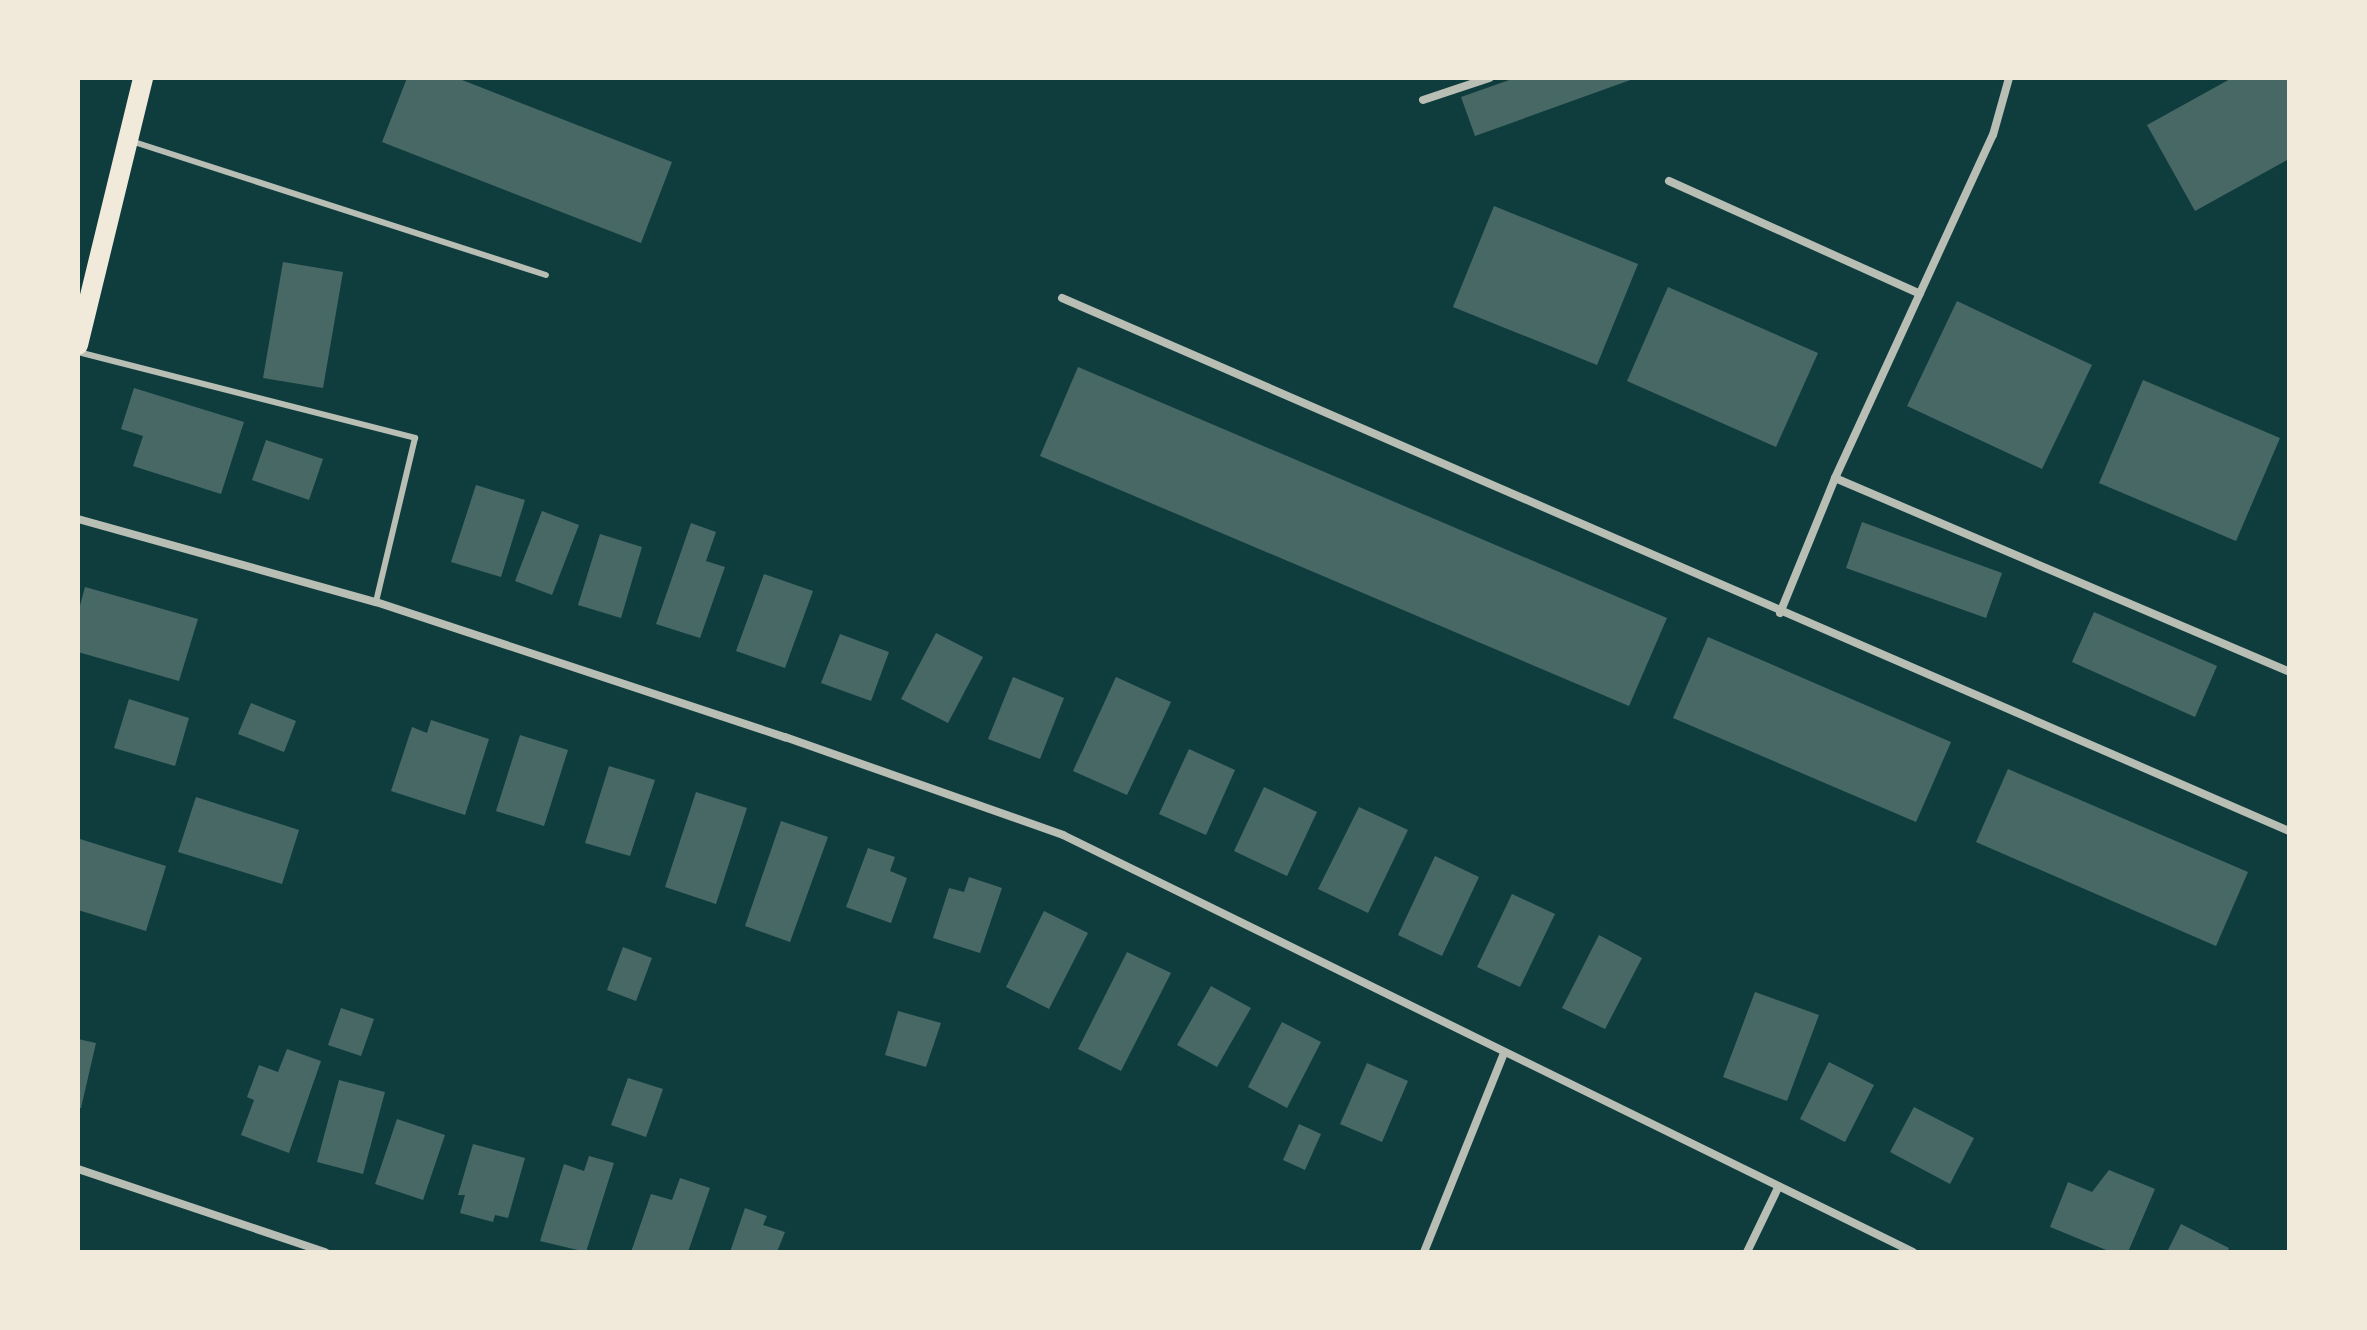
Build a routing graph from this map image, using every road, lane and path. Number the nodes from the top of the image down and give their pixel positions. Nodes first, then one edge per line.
1 (143, 78) edge
2 (1489, 78) edge
3 (2009, 78) edge
4 (1423, 100) dead end
5 (128, 140) junction
6 (1669, 181) dead end
7 (546, 275) dead end
8 (1920, 294) junction
9 (1062, 298) dead end
10 (78, 345) edge
11 (78, 352) edge
12 (1835, 478) junction
13 (78, 519) edge
14 (376, 602) junction
15 (1780, 613) junction
16 (2289, 672) edge
17 (2289, 831) edge
18 (1504, 1053) junction
19 (78, 1169) edge
20 (1778, 1188) junction
21 (325, 1252) edge
22 (1424, 1252) edge
23 (1747, 1252) edge
24 (1913, 1252) edge

1 - 5 main road
2 - 4 street
3 - 8 street
5 - 7 lane
5 - 10 main road
6 - 8 street
8 - 12 street
9 - 15 street
11 - 14 lane
12 - 15 street
12 - 16 street
13 - 14 street
14 - 18 street
15 - 17 street
18 - 20 street
18 - 22 street
19 - 21 street
20 - 23 street
20 - 24 street

